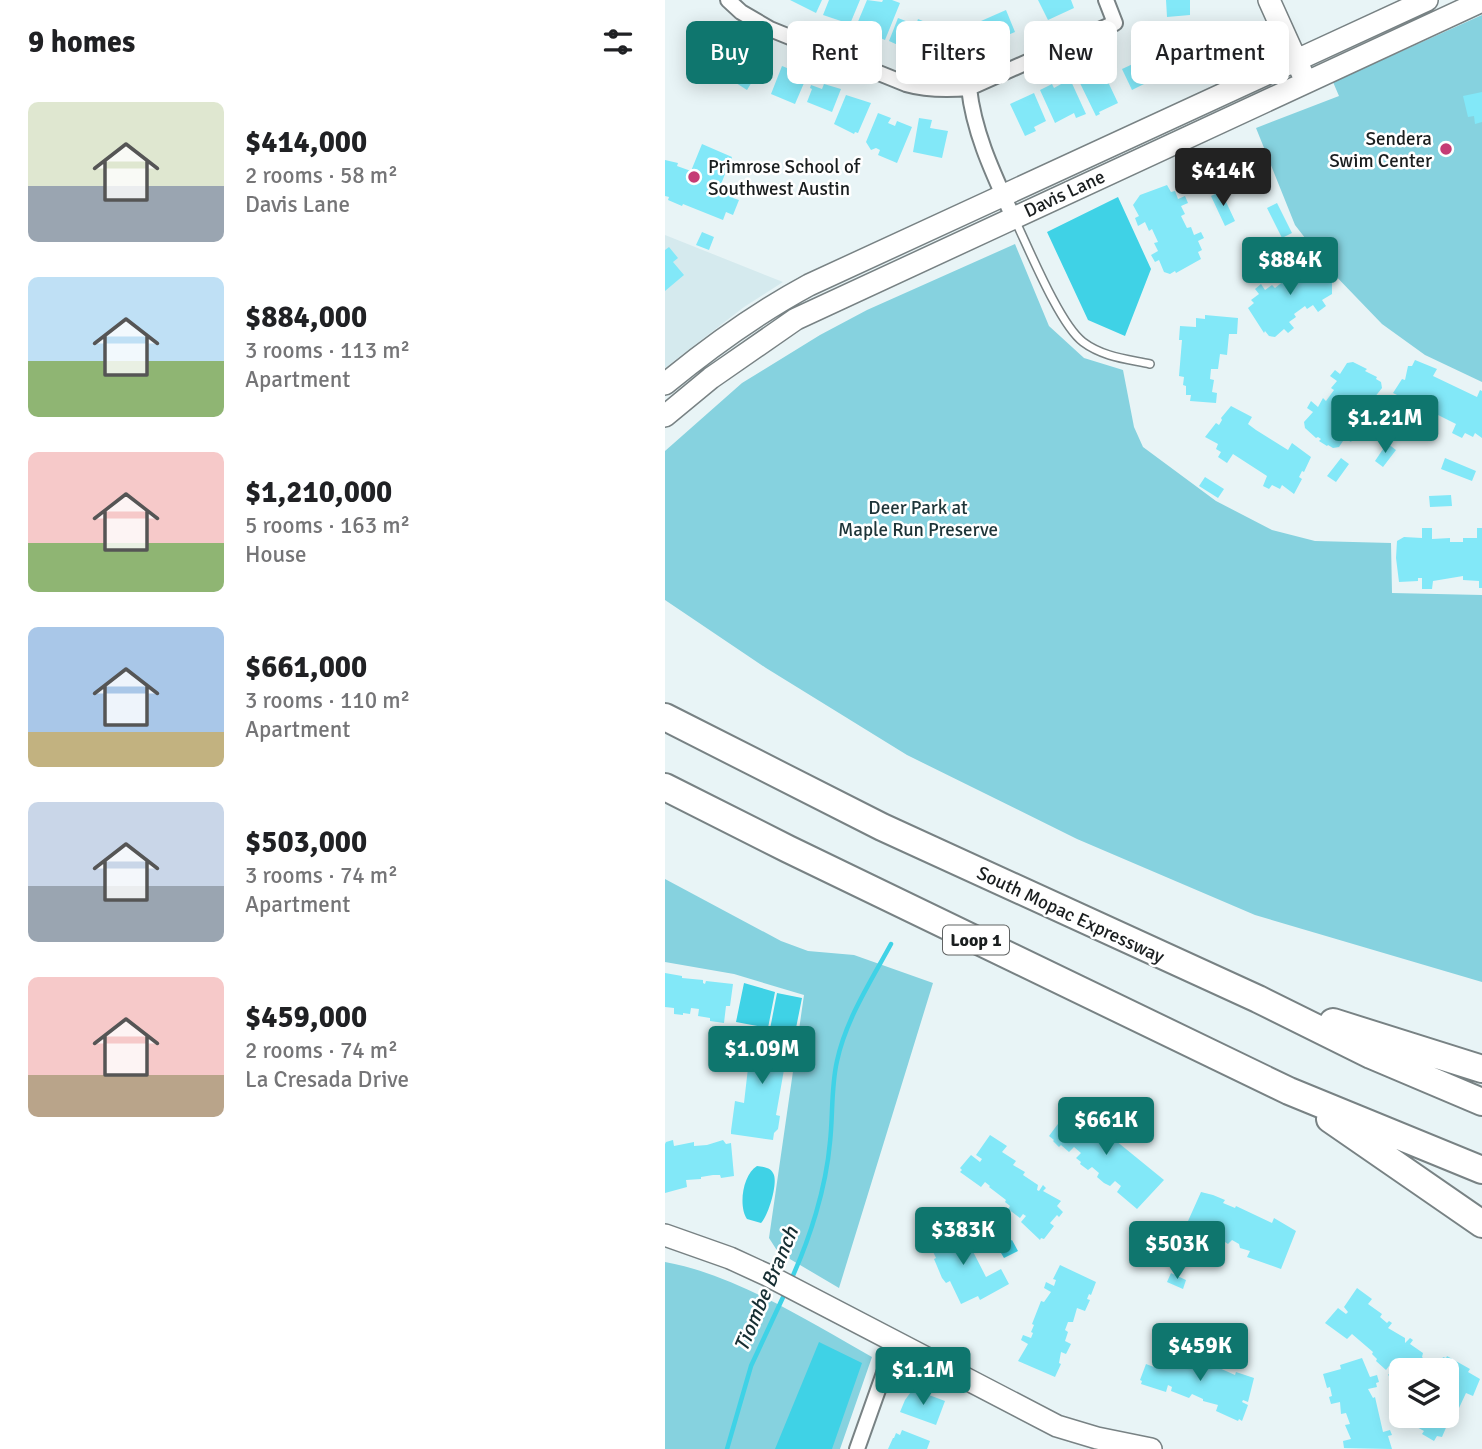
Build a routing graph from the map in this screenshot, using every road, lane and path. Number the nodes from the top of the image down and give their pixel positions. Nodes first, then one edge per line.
1 (728, 0) edge
2 (1106, 0) edge
3 (1269, 0) edge
4 (1427, 0) edge
5 (1482, 1) edge
6 (1296, 61) junction
7 (1306, 81) junction
8 (969, 88) junction
9 (1003, 194) junction
10 (1013, 217) junction
11 (768, 307) junction
12 (781, 329) junction
13 (1150, 364) dead end
14 (665, 384) edge
15 (665, 416) edge
16 (665, 717) edge
17 (665, 787) edge
18 (1258, 999) junction
19 (1482, 1069) edge
20 (1289, 1091) junction
21 (1482, 1102) edge
22 (1482, 1170) edge
23 (1482, 1224) edge
24 (672, 1240) edge
25 (895, 1342) junction
26 (857, 1449) edge
27 (1151, 1449) edge

1 - 8 street
2 - 8 street
3 - 6 main road
4 - 6 main road, Davis Lane
5 - 7 main road, Davis Lane
6 - 7 main road
6 - 9 main road, Davis Lane
7 - 10 main road, Davis Lane
8 - 9 street
9 - 10 street
9 - 11 main road, Davis Lane
10 - 12 main road, Davis Lane
10 - 13 lane
11 - 12 main road
11 - 14 main road, Davis Lane
12 - 15 main road, Davis Lane
16 - 18 highway, South Mopac Expressway
17 - 20 highway, Loop 1
18 - 19 highway
18 - 21 highway, South Mopac Expressway
20 - 22 highway, Loop 1
20 - 23 highway
24 - 25 main road
25 - 26 street
25 - 27 main road

